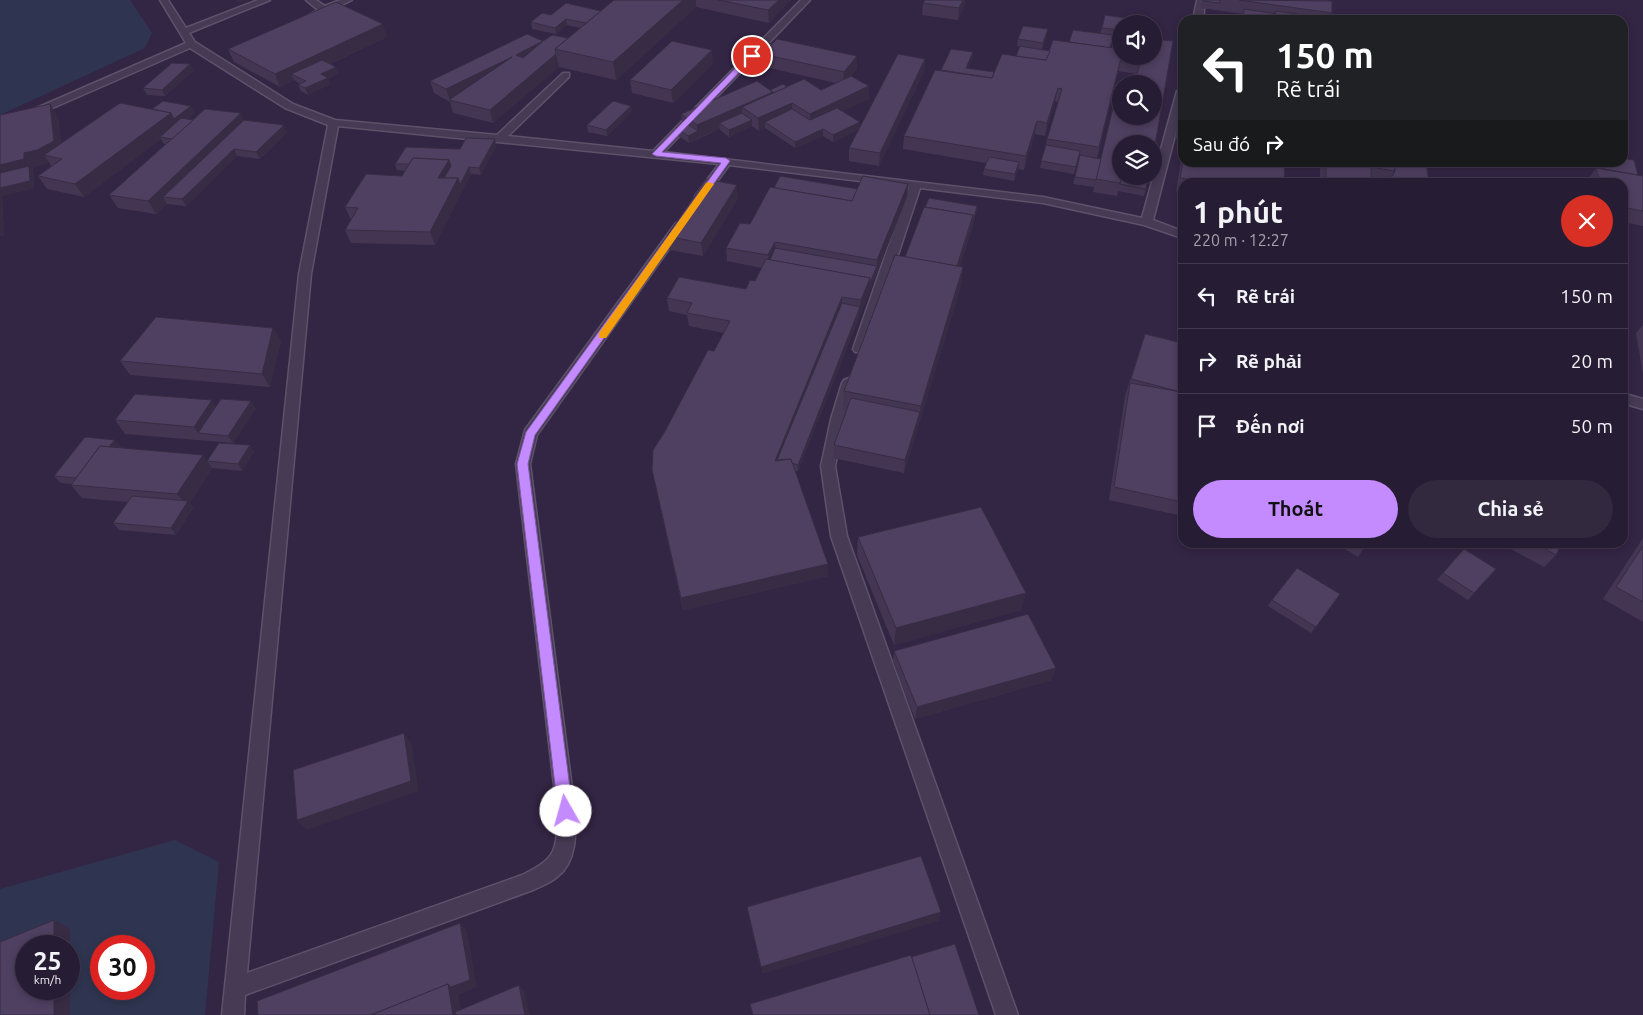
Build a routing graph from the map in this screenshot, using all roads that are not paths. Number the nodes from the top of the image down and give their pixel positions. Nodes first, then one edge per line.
1 (164, 0) edge
2 (266, 0) edge
3 (310, 0) edge
4 (348, 0) edge
5 (806, 0) edge
6 (1201, 0) edge
7 (324, 10) junction
8 (1199, 15) edge
9 (299, 22) edge
10 (183, 32) junction
11 (190, 44) junction
12 (566, 75) edge
13 (1178, 106) edge
14 (333, 123) junction
15 (0, 128) edge
16 (500, 138) junction
17 (656, 154) junction
18 (726, 161) junction
19 (915, 184) junction
20 (1147, 222) junction
21 (1178, 234) edge
22 (1628, 400) edge
23 (1643, 404) edge
24 (235, 988) junction
25 (233, 1015) edge
26 (1007, 1015) edge

1 - 10 street
2 - 10 street
3 - 7 street
4 - 7 street
5 - 17 street
6 - 8 street
7 - 9 street
10 - 11 street
11 - 14 street
11 - 15 street
12 - 16 street
13 - 20 street
14 - 16 street
14 - 24 street
16 - 17 street
17 - 18 street
18 - 19 street
18 - 24 street
19 - 20 street
19 - 26 street
20 - 21 street
22 - 23 street
24 - 25 street

